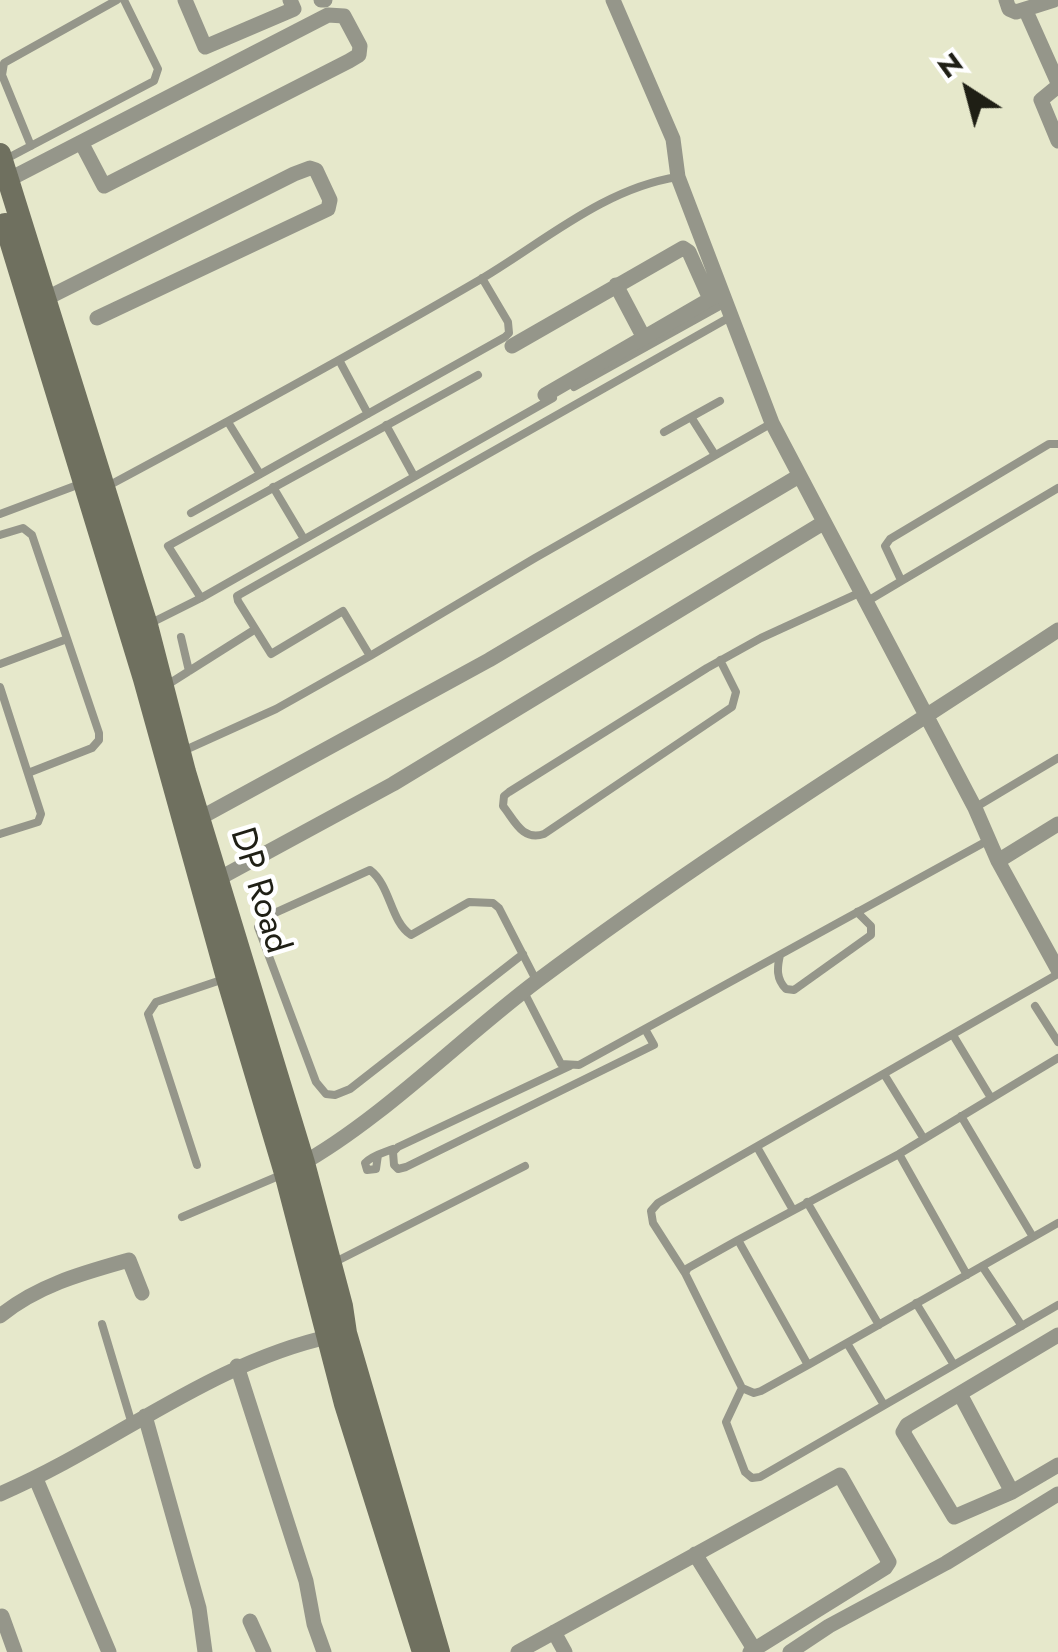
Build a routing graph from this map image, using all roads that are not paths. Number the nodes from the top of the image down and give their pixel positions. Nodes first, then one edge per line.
1 (120, 0) edge
2 (184, 0) edge
3 (290, 0) edge
4 (612, 0) edge
5 (1006, 0) edge
6 (1054, 0) edge
7 (1025, 9) junction
8 (1058, 84) edge
9 (1058, 141) edge
10 (82, 144) junction
11 (31, 146) junction
12 (3, 170) edge
13 (678, 177) junction
14 (0, 206) edge
15 (482, 278) junction
16 (616, 284) junction
17 (45, 299) junction
18 (723, 302) junction
19 (97, 318) dead end
20 (644, 338) junction
21 (512, 346) dead end
22 (339, 360) junction
23 (478, 375) dead end
24 (546, 396) dead end
25 (720, 401) dead end
26 (368, 414) junction
27 (690, 417) junction
28 (228, 422) junction
29 (772, 424) junction
30 (386, 425) junction
31 (664, 432) dead end
32 (1058, 444) edge
33 (715, 455) junction
34 (260, 474) junction
35 (414, 476) junction
36 (798, 476) junction
37 (95, 483) junction
38 (273, 487) junction
39 (1058, 488) edge
40 (191, 512) dead end
41 (0, 514) edge
42 (823, 523) junction
43 (0, 535) edge
44 (304, 539) junction
45 (901, 580) junction
46 (862, 597) junction
47 (201, 598) junction
48 (147, 626) junction
49 (254, 630) junction
50 (1058, 630) edge
51 (181, 638) dead end
52 (68, 639) junction
53 (370, 656) junction
54 (720, 660) junction
55 (0, 664) edge
56 (189, 671) junction
57 (0, 687) edge
58 (163, 688) junction
59 (926, 716) junction
60 (180, 752) junction
61 (1058, 758) edge
62 (28, 772) junction
63 (975, 808) junction
64 (200, 818) junction
65 (1058, 824) edge
66 (0, 834) edge
67 (988, 840) junction
68 (998, 861) junction
69 (218, 879) junction
70 (857, 912) junction
71 (522, 954) junction
72 (780, 955) junction
73 (1058, 972) edge
74 (237, 975) junction
75 (530, 987) junction
76 (1035, 1006) dead end
77 (645, 1029) junction
78 (954, 1036) junction
79 (1058, 1042) edge
80 (1058, 1058) edge
81 (570, 1066) junction
82 (884, 1074) junction
83 (991, 1098) junction
84 (961, 1116) junction
85 (924, 1138) junction
86 (398, 1147) junction
87 (757, 1147) junction
88 (898, 1154) junction
89 (378, 1155) dead end
90 (197, 1165) dead end
91 (525, 1166) dead end
92 (294, 1168) junction
93 (807, 1202) junction
94 (794, 1210) junction
95 (182, 1217) dead end
96 (1056, 1228) edge
97 (1033, 1237) junction
98 (738, 1240) junction
99 (332, 1264) junction
100 (982, 1266) junction
101 (685, 1273) junction
102 (967, 1275) junction
103 (142, 1293) dead end
104 (916, 1303) junction
105 (1058, 1305) edge
106 (0, 1316) edge
107 (102, 1324) dead end
108 (879, 1325) junction
109 (1022, 1326) junction
110 (336, 1335) junction
111 (1058, 1335) edge
112 (847, 1344) junction
113 (954, 1365) junction
114 (237, 1366) junction
115 (808, 1366) junction
116 (742, 1388) junction
117 (960, 1394) junction
118 (884, 1405) junction
119 (138, 1420) junction
120 (1058, 1465) edge
121 (36, 1479) junction
122 (1012, 1492) junction
123 (0, 1494) edge
124 (1058, 1494) edge
125 (695, 1554) junction
126 (403, 1555) junction
127 (2, 1616) edge
128 (250, 1621) dead end
129 (554, 1632) junction
130 (752, 1651) edge
131 (15, 1652) edge
132 (109, 1652) edge
133 (205, 1652) edge
134 (264, 1652) edge
135 (324, 1652) edge
136 (423, 1652) edge
137 (440, 1652) edge
138 (518, 1652) edge
139 (565, 1652) edge
140 (790, 1652) edge

1 - 11 lane
1 - 11 lane
2 - 3 street
4 - 13 street
5 - 7 street
6 - 7 street
7 - 8 street
8 - 9 street
10 - 10 street
10 - 12 street
11 - 12 lane
12 - 17 street, DP Road
13 - 15 lane
13 - 18 street
14 - 37 street, DP Road
15 - 22 lane
15 - 26 lane
16 - 18 street
16 - 20 street
16 - 21 street
17 - 19 street
17 - 37 street, DP Road
18 - 20 street
18 - 29 street
18 - 35 lane
18 - 49 lane
20 - 24 street
22 - 26 lane
22 - 28 lane
23 - 30 lane
25 - 27 lane
26 - 34 lane
27 - 31 lane
27 - 33 lane
28 - 34 lane
28 - 37 lane
29 - 33 lane
29 - 36 street
30 - 35 lane
30 - 38 lane
32 - 45 lane
33 - 53 lane
34 - 40 lane
35 - 44 lane
36 - 42 street
36 - 64 street
37 - 41 lane
37 - 48 street, DP Road
37 - 74 street, DP Road
38 - 44 lane
38 - 47 lane
39 - 45 lane
42 - 46 street
42 - 69 street
43 - 52 lane
44 - 47 lane
45 - 46 lane
46 - 54 lane
46 - 59 street
47 - 48 lane
48 - 58 street, DP Road
49 - 53 lane
49 - 56 lane
50 - 59 street
51 - 56 lane
52 - 55 lane
52 - 62 lane
53 - 60 lane
54 - 54 lane
56 - 58 lane
57 - 62 lane
58 - 60 street, DP Road
59 - 63 street
59 - 75 street
60 - 64 street, DP Road
61 - 63 lane
62 - 66 lane
63 - 67 street
64 - 69 street, DP Road
65 - 68 street
67 - 68 street
67 - 70 lane
68 - 73 street
69 - 74 street, DP Road
70 - 72 lane
70 - 72 lane
71 - 71 lane
71 - 75 lane
72 - 77 lane
73 - 78 lane
74 - 90 lane
74 - 92 street, DP Road
75 - 81 lane
75 - 92 street
76 - 79 lane
77 - 81 lane
77 - 86 lane
78 - 82 lane
78 - 83 lane
80 - 83 lane
81 - 86 lane
82 - 85 lane
82 - 87 lane
83 - 84 lane
84 - 85 lane
84 - 97 lane
85 - 88 lane
86 - 89 lane
87 - 94 lane
87 - 101 lane
88 - 93 lane
88 - 102 lane
91 - 99 lane
92 - 95 lane
92 - 99 street, DP Road
92 - 110 street, DP Road
93 - 94 lane
93 - 108 lane
94 - 98 lane
96 - 97 lane
97 - 100 lane
98 - 101 lane
98 - 115 lane
99 - 110 street, DP Road
100 - 102 lane
100 - 109 lane
101 - 116 lane
102 - 104 lane
103 - 106 street
104 - 108 lane
104 - 113 lane
105 - 109 lane
107 - 119 lane
108 - 112 lane
109 - 113 lane
110 - 114 street
110 - 126 street, DP Road
111 - 117 street
112 - 115 lane
112 - 118 lane
113 - 118 lane
114 - 119 street
114 - 135 street
115 - 116 lane
116 - 118 lane
117 - 122 street
117 - 122 street
119 - 121 street
119 - 133 street
120 - 122 street
121 - 123 street
121 - 132 street
124 - 140 street
125 - 129 street
125 - 130 street
125 - 130 street
126 - 136 street, DP Road
126 - 137 street, DP Road
127 - 131 street
128 - 134 street
129 - 138 street
129 - 139 street

